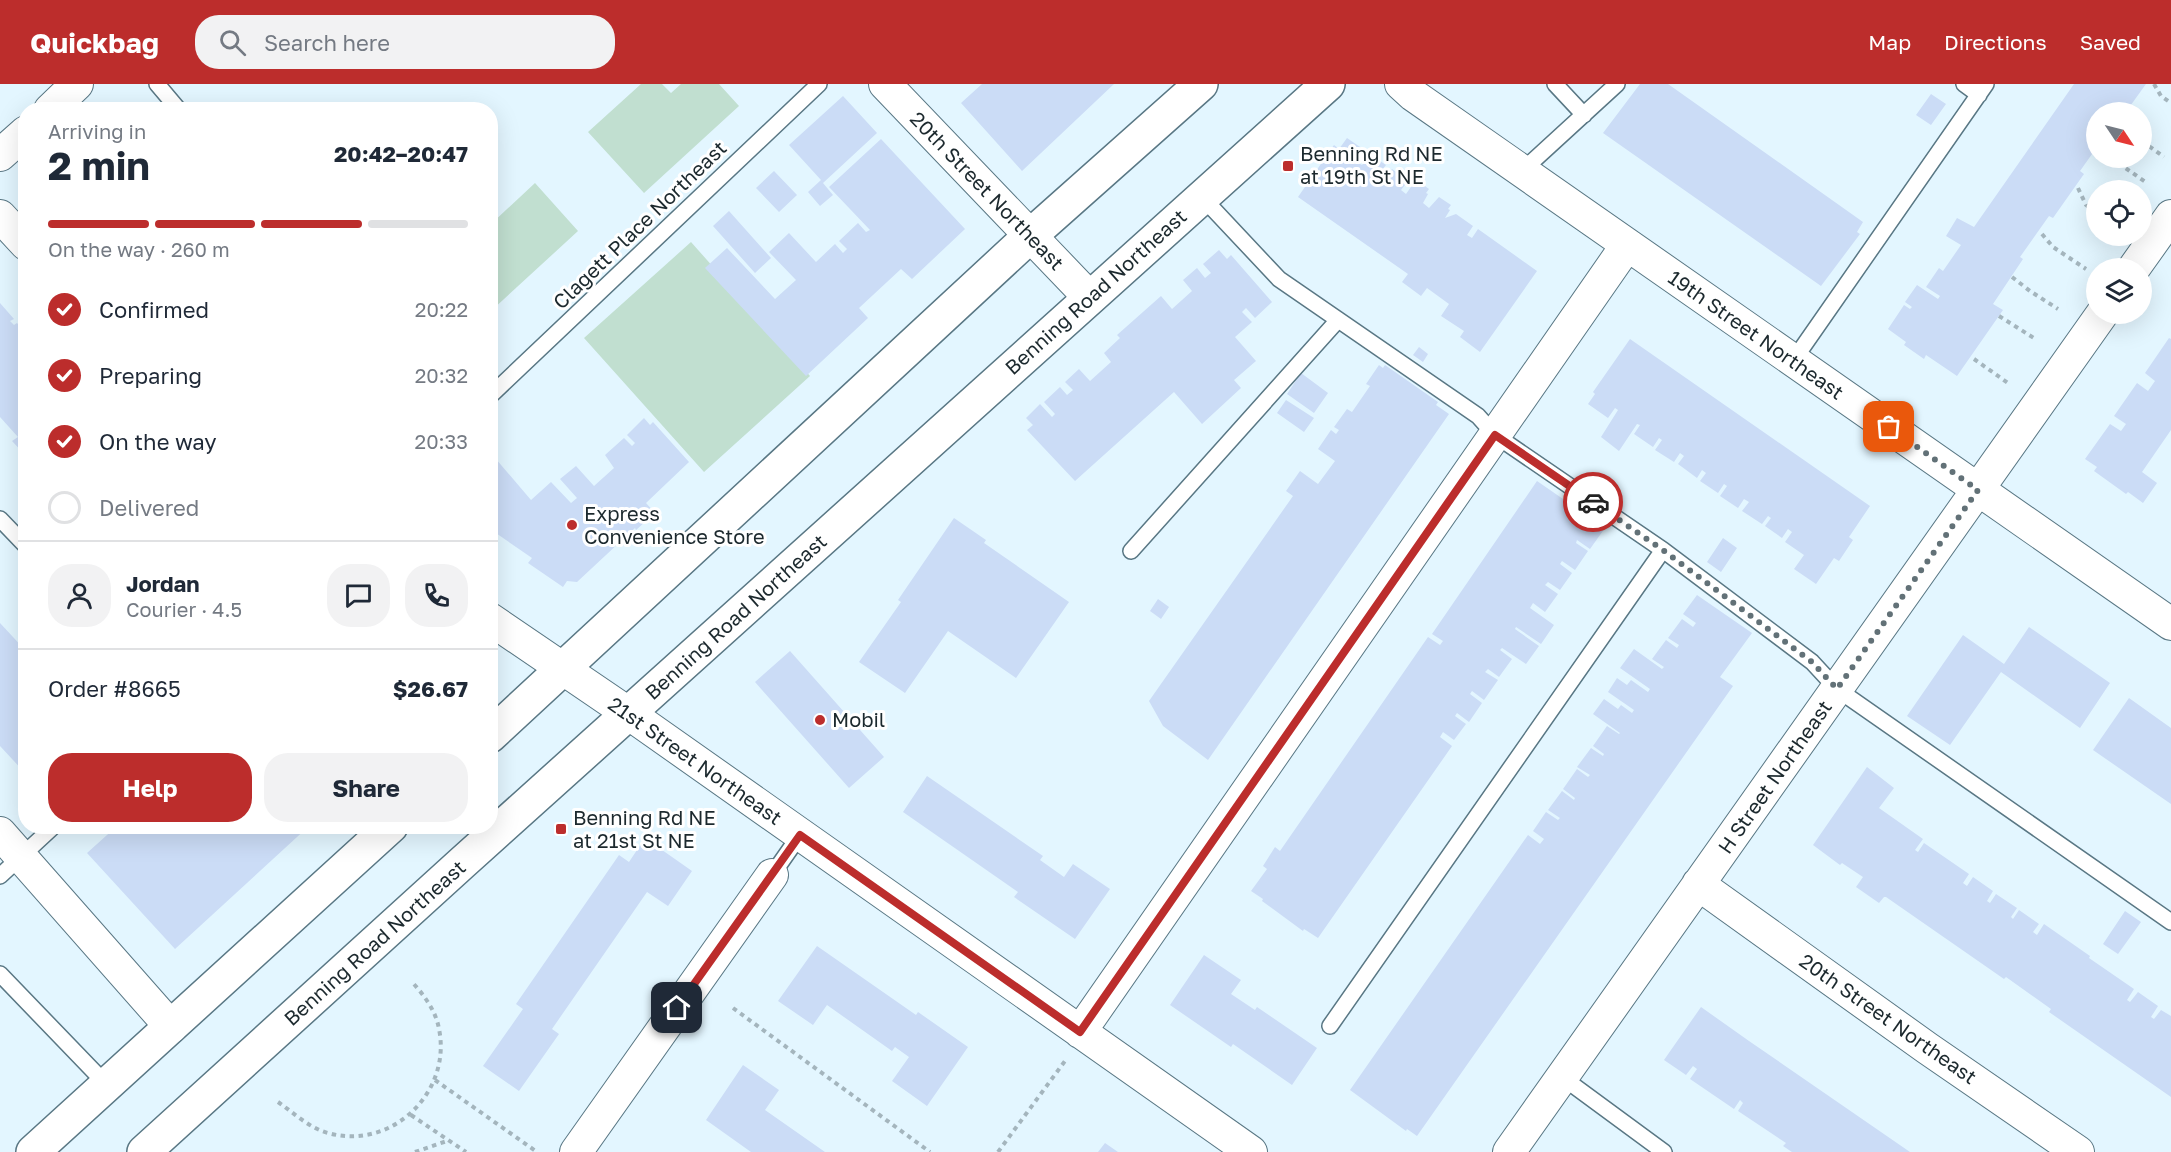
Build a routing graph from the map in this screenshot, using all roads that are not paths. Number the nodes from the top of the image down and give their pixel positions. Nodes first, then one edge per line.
1 (77, 84) edge
2 (157, 84) edge
3 (819, 84) edge
4 (885, 84) edge
5 (1328, 84) edge
6 (1401, 84) edge
7 (1555, 84) edge
8 (1617, 84) edge
9 (1964, 84) edge
10 (1191, 87) edge
11 (1983, 89) edge
12 (58, 102) edge
13 (172, 102) edge
14 (1584, 115) junction
15 (18, 139) edge
16 (0, 155) edge
17 (1522, 171) junction
18 (1201, 196) junction
19 (0, 216) edge
20 (2171, 216) edge
21 (18, 235) edge
22 (1030, 236) junction
23 (1627, 245) junction
24 (2141, 258) edge
25 (1090, 298) junction
26 (1338, 320) junction
27 (2095, 324) edge
28 (1793, 361) junction
29 (498, 388) edge
30 (1495, 435) junction
31 (1978, 490) junction
32 (0, 519) edge
33 (18, 538) edge
34 (1663, 550) junction
35 (1131, 551) dead end
36 (2168, 615) edge
37 (498, 624) edge
38 (563, 669) junction
39 (1837, 689) junction
40 (628, 713) junction
41 (498, 729) edge
42 (498, 831) edge
43 (0, 832) edge
44 (45, 834) edge
45 (382, 834) edge
46 (495, 834) edge
47 (800, 835) junction
48 (10, 867) edge
49 (772, 875) joint
50 (1698, 885) junction
51 (2171, 922) edge
52 (0, 974) edge
53 (1329, 1026) dead end
54 (171, 1027) junction
55 (1080, 1032) junction
56 (1562, 1077) junction
57 (107, 1085) junction
58 (33, 1152) edge
59 (144, 1152) edge
60 (576, 1152) edge
61 (1251, 1152) edge
62 (1509, 1152) edge
63 (1664, 1152) edge
64 (2078, 1152) edge

1 - 12 street
2 - 13 lane
3 - 29 lane, Clagett Place Northeast
4 - 22 street, 20th Street Northeast
5 - 18 main road, Benning Road Northeast
6 - 17 street, 19th Street Northeast
7 - 14 lane
8 - 14 lane
9 - 11 lane
10 - 22 main road
11 - 28 lane
14 - 17 lane
15 - 16 street
17 - 23 street, 19th Street Northeast
18 - 25 main road, Benning Road Northeast
18 - 26 lane
19 - 21 street
20 - 24 street
22 - 25 street, 20th Street Northeast
22 - 38 main road
23 - 28 street, 19th Street Northeast
23 - 30 street
25 - 40 main road, Benning Road Northeast
26 - 30 lane
26 - 35 lane
27 - 31 street, H Street Northeast
28 - 31 street, 19th Street Northeast
30 - 34 lane
30 - 55 street
31 - 36 street, 19th Street Northeast
31 - 39 street, H Street Northeast
32 - 33 lane
34 - 39 lane
34 - 53 lane
37 - 38 street, 21st Street Northeast
38 - 40 street, 21st Street Northeast
38 - 41 main road
39 - 50 street, H Street Northeast
39 - 51 lane
40 - 42 main road, Benning Road Northeast
40 - 47 street, 21st Street Northeast
43 - 48 street
44 - 48 lane
45 - 54 main road
46 - 59 main road, Benning Road Northeast
47 - 49 lane
47 - 55 street, 21st Street Northeast
48 - 54 street
49 - 60 street
50 - 56 street, H Street Northeast
50 - 64 street, 20th Street Northeast
52 - 57 lane
54 - 57 main road
55 - 61 street, 21st Street Northeast
56 - 62 street, H Street Northeast
56 - 63 lane
57 - 58 main road

